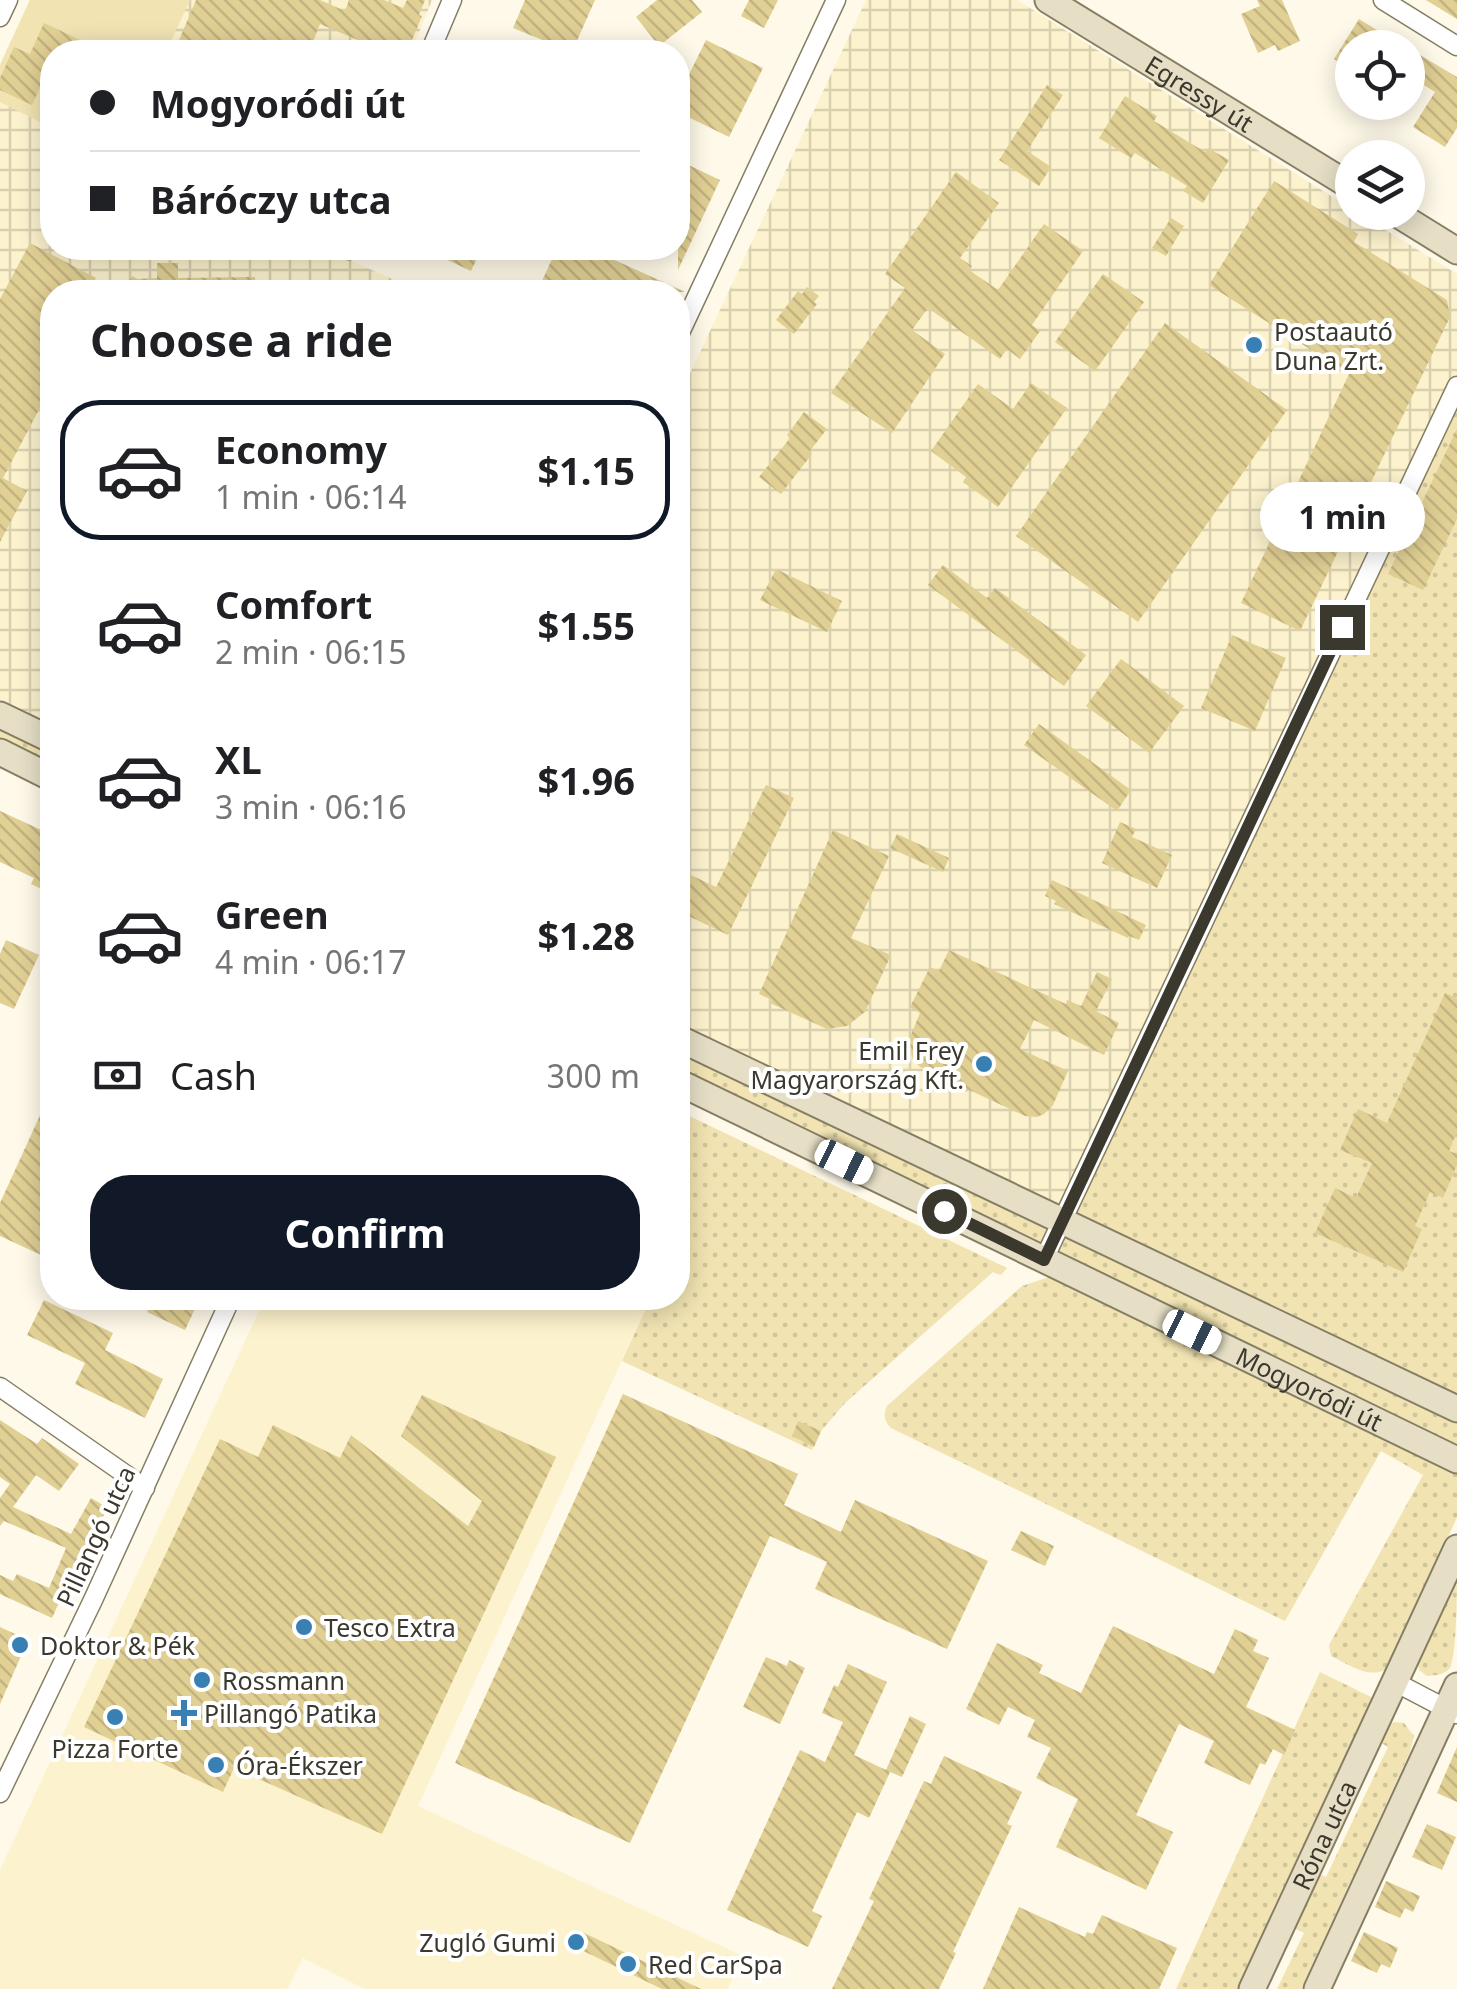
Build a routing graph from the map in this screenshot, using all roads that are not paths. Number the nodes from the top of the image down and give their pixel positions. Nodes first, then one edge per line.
1 (8, 0) edge
2 (452, 0) edge
3 (836, 0) edge
4 (1048, 0) edge
5 (1383, 0) edge
6 (0, 17) edge
7 (435, 40) edge
8 (1457, 46) edge
9 (1335, 177) edge
10 (1423, 230) edge
11 (1457, 251) edge
12 (690, 311) edge
13 (1457, 386) edge
14 (0, 715) edge
15 (40, 734) edge
16 (0, 752) edge
17 (40, 772) edge
18 (690, 1044) edge
19 (690, 1088) edge
20 (1062, 1221) junction
21 (1044, 1260) junction
22 (226, 1310) edge
23 (0, 1386) edge
24 (1457, 1409) edge
25 (1457, 1460) edge
26 (145, 1488) junction
27 (1457, 1548) edge
28 (1395, 1682) junction
29 (1453, 1703) edge
30 (0, 1793) edge
31 (1252, 1989) edge
32 (1317, 1989) edge

1 - 6 street
2 - 7 street
3 - 12 street
4 - 9 street, Egressy út
5 - 8 street
10 - 11 street
13 - 20 street
14 - 15 street
16 - 17 street
18 - 20 street, Mogyoródi út
19 - 21 street, Mogyoródi út
20 - 21 street
20 - 24 street, Mogyoródi út
21 - 25 street, Mogyoródi út
22 - 26 street, Pillangó utca
23 - 26 street
26 - 30 street, Pillangó utca
27 - 28 street, Róna utca
28 - 29 street
28 - 31 street, Róna utca
29 - 32 street

